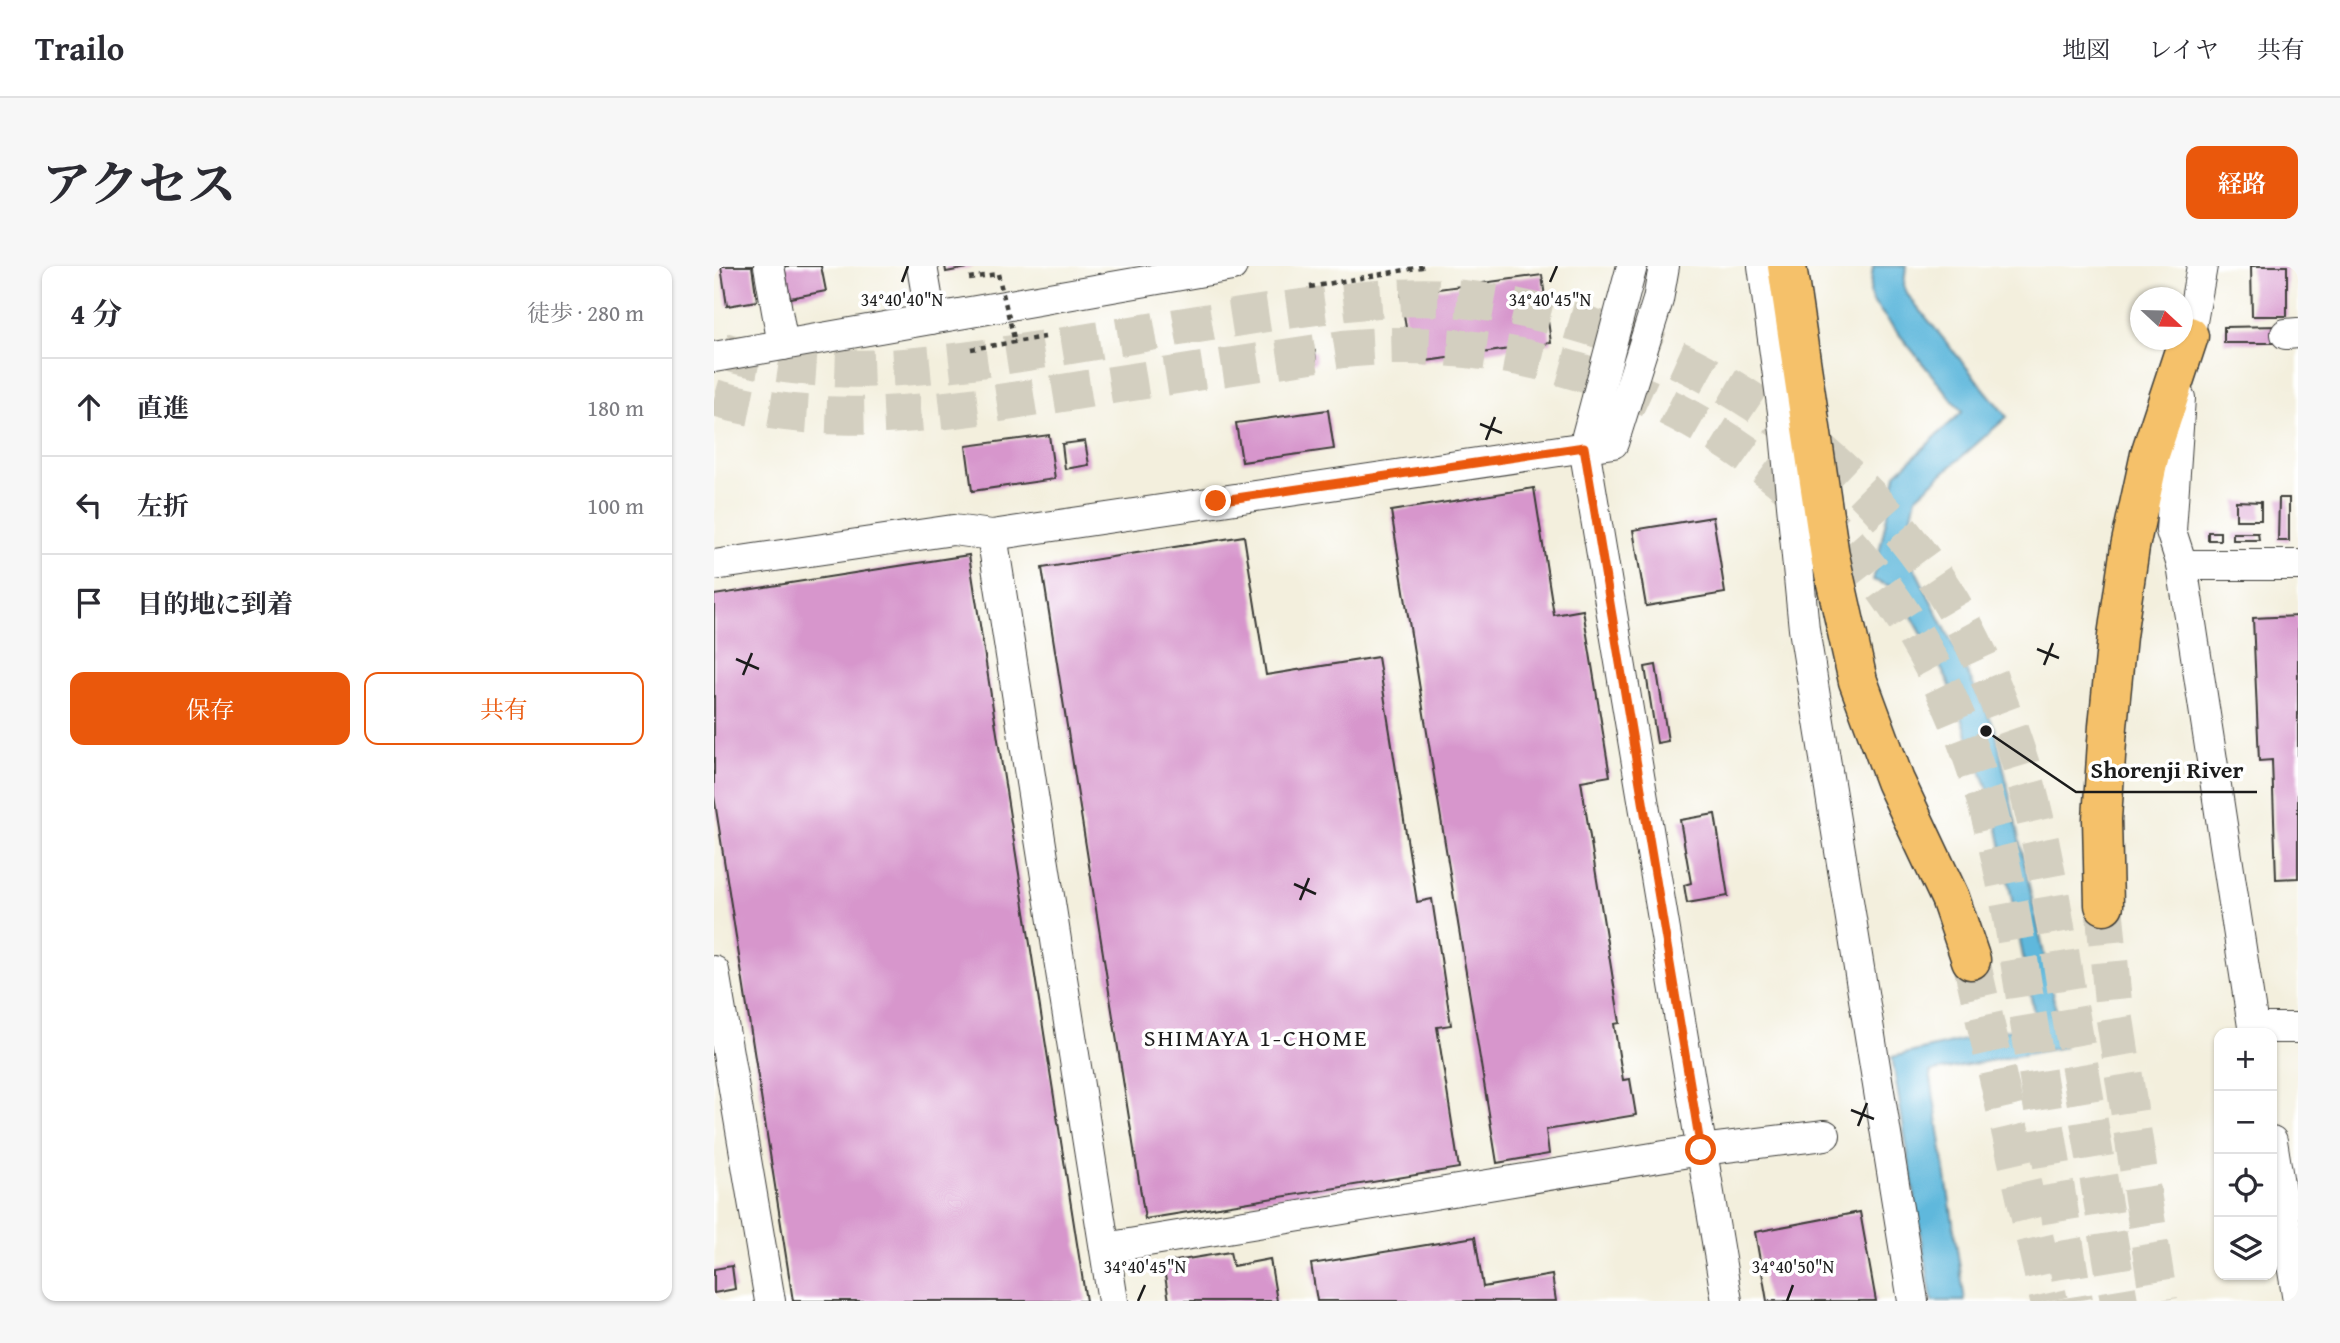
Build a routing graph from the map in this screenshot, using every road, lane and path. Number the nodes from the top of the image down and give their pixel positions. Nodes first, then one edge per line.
1 (769, 266) edge
2 (922, 266) edge
3 (1232, 266) edge
4 (1427, 266) edge
5 (1632, 266) edge
6 (1664, 266) edge
7 (1763, 266) edge
8 (1787, 266) edge
9 (2202, 266) edge
10 (969, 278) dead end
11 (1310, 286) dead end
12 (2193, 314) edge
13 (931, 319) junction
14 (1045, 337) dead end
15 (1016, 342) junction
16 (783, 345) junction
17 (971, 349) dead end
18 (2184, 350) edge
19 (2187, 350) edge
20 (714, 357) edge
21 (1584, 447) junction
22 (992, 535) junction
23 (714, 565) edge
24 (2182, 565) junction
25 (2298, 565) edge
26 (2104, 905) tunnel mouth
27 (1971, 960) tunnel mouth
28 (714, 971) edge
29 (2254, 1028) edge
30 (2298, 1028) edge
31 (2277, 1029) edge
32 (1825, 1135) dead end
33 (1701, 1150) junction
34 (2274, 1154) edge
35 (1105, 1248) junction
36 (770, 1301) edge
37 (1113, 1301) edge
38 (1727, 1301) edge
39 (1913, 1301) edge
40 (2298, 1301) edge

1 - 16 street
2 - 13 street
3 - 13 street
4 - 11 path
5 - 21 street
6 - 21 street
7 - 39 street
8 - 27 highway
9 - 12 street
10 - 15 path, bridge
13 - 16 street
14 - 15 path
15 - 17 path
16 - 20 street
18 - 26 highway
19 - 24 street
21 - 22 street
21 - 33 street
22 - 23 street
22 - 35 street
24 - 25 street
24 - 29 street
28 - 36 street
30 - 31 street
32 - 33 street
33 - 35 street
33 - 38 street
34 - 40 street
35 - 37 street

